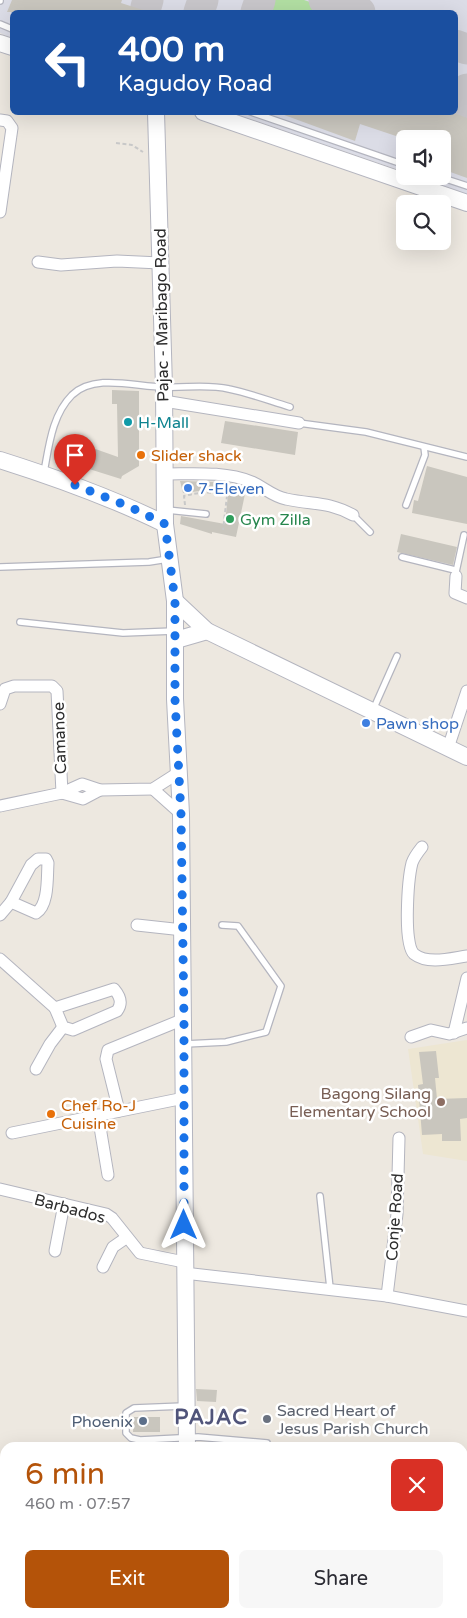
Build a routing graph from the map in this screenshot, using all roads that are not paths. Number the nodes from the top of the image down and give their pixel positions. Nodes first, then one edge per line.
1 (156, 115) edge
2 (211, 115) edge
3 (260, 115) edge
4 (0, 120) edge
5 (396, 162) edge
6 (451, 181) edge
7 (467, 186) edge
8 (1, 199) edge
9 (467, 203) edge
10 (0, 212) edge
11 (38, 262) dead end
12 (160, 263) junction
13 (164, 394) junction
14 (290, 407) dead end
15 (299, 423) joint
16 (424, 447) junction
17 (467, 457) edge
18 (0, 460) edge
19 (44, 474) junction
20 (164, 474) junction
21 (406, 506) dead end
22 (206, 514) dead end
23 (353, 515) joint
24 (165, 517) junction
25 (370, 532) dead end
26 (464, 535) dead end
27 (402, 557) dead end
28 (170, 559) junction
29 (0, 567) edge
30 (456, 573) junction
31 (467, 598) edge
32 (175, 601) junction
33 (20, 622) dead end
34 (206, 631) junction
35 (176, 635) junction
36 (397, 656) dead end
37 (467, 691) edge
38 (0, 704) edge
39 (372, 710) junction
40 (448, 748) junction
41 (467, 757) edge
42 (178, 773) junction
43 (153, 789) junction
44 (62, 793) junction
45 (0, 806) edge
46 (181, 814) junction
47 (422, 847) dead end
48 (11, 902) junction
49 (0, 915) edge
50 (137, 925) dead end
51 (222, 925) dead end
52 (183, 930) junction
53 (467, 956) edge
54 (2, 963) edge
55 (467, 978) edge
56 (55, 1008) junction
57 (184, 1019) junction
58 (63, 1027) junction
59 (467, 1028) edge
60 (454, 1033) junction
61 (411, 1037) dead end
62 (184, 1044) junction
63 (36, 1069) dead end
64 (184, 1098) junction
65 (119, 1111) junction
66 (98, 1115) junction
67 (12, 1133) dead end
68 (398, 1138) dead end
69 (108, 1175) dead end
70 (0, 1189) edge
71 (320, 1196) dead end
72 (64, 1204) junction
73 (126, 1238) junction
74 (55, 1251) dead end
75 (104, 1267) dead end
76 (184, 1267) junction
77 (330, 1288) junction
78 (387, 1296) junction
79 (467, 1312) edge
80 (186, 1406) junction
81 (171, 1442) edge
82 (187, 1442) edge

1 - 12 street, Pajac - Maribago Road
2 - 9 street
3 - 5 lane
4 - 8 street
6 - 7 lane
8 - 10 street
11 - 12 street
12 - 13 street, Pajac - Maribago Road
13 - 14 lane
13 - 15 street
13 - 19 lane
13 - 20 street, Pajac - Maribago Road
15 - 16 lane
16 - 17 lane
16 - 21 lane
18 - 19 street
19 - 24 street
20 - 23 street
20 - 24 street, Pajac - Maribago Road
22 - 24 lane
23 - 25 lane
24 - 28 street, Pajac - Maribago Road
26 - 30 lane
27 - 30 lane
28 - 29 lane
28 - 32 street, Pajac - Maribago Road
30 - 31 street
32 - 34 street
32 - 35 street, Pajac - Maribago Road
33 - 35 lane
34 - 35 street
34 - 39 street
35 - 42 street, Pajac - Maribago Road
36 - 39 lane
37 - 40 street
38 - 44 street, Camanoe
39 - 40 street
40 - 41 street
42 - 43 street
42 - 46 street, Pajac - Maribago Road
43 - 44 street
43 - 46 street
44 - 45 street, Camanoe
46 - 52 street, Pajac - Maribago Road
47 - 53 street
48 - 48 street
48 - 49 street
50 - 52 street
51 - 62 lane
52 - 57 street, Pajac - Maribago Road
54 - 56 street
55 - 60 street
56 - 58 street
56 - 58 street
57 - 62 street, Pajac - Maribago Road
57 - 65 street
58 - 63 street
59 - 60 street
60 - 61 street
62 - 64 street, Pajac - Maribago Road
64 - 65 street
64 - 76 street, Pajac - Maribago Road
65 - 66 street
66 - 67 street
66 - 69 street
68 - 78 street, Conje Road
70 - 72 street, Barbados
71 - 77 lane
72 - 73 street, Barbados
72 - 74 street
73 - 75 street
73 - 76 street, Barbados
76 - 77 street, Barbados
76 - 80 street, Pajac - Maribago Road
77 - 78 street, Barbados
78 - 79 street, Barbados
80 - 81 lane
80 - 82 street, Pajac - Maribago Road

